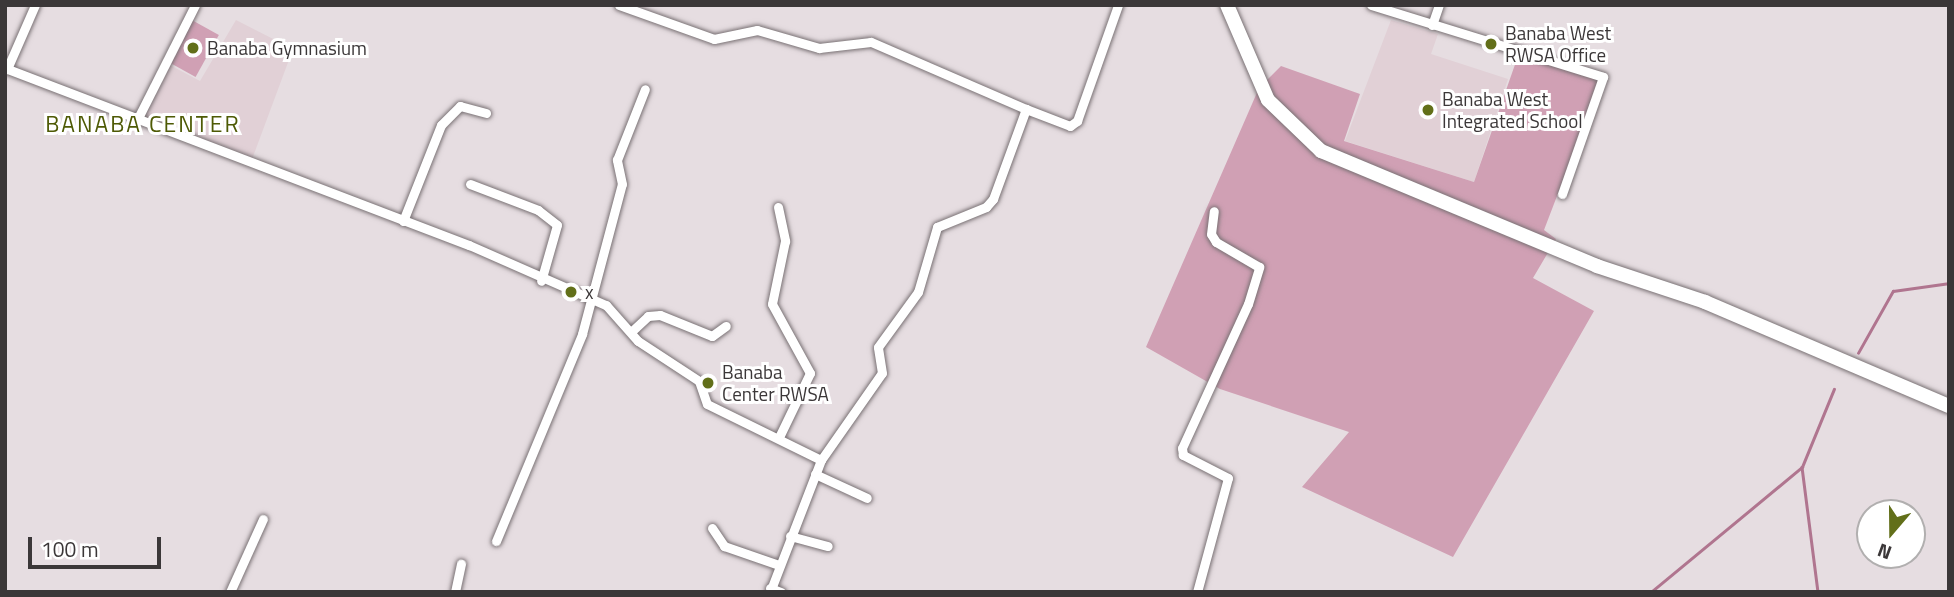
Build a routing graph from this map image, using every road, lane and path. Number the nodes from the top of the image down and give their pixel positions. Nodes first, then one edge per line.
1 (35, 5) edge
2 (195, 5) edge
3 (619, 5) edge
4 (1118, 5) edge
5 (1227, 5) edge
6 (1371, 5) edge
7 (1439, 5) edge
8 (1432, 25) junction
9 (6, 69) edge
10 (645, 89) dead end
11 (1026, 109) junction
12 (486, 113) dead end
13 (136, 122) junction
14 (470, 184) dead end
15 (1562, 194) dead end
16 (778, 207) dead end
17 (1214, 211) dead end
18 (403, 221) junction
19 (541, 281) junction
20 (589, 300) junction
21 (726, 326) dead end
22 (632, 331) junction
23 (1949, 406) edge
24 (779, 437) junction
25 (821, 460) junction
26 (815, 474) junction
27 (867, 498) dead end
28 (263, 519) dead end
29 (712, 528) dead end
30 (790, 536) junction
31 (496, 541) dead end
32 (828, 546) dead end
33 (461, 564) dead end
34 (776, 564) junction
35 (770, 590) edge
36 (230, 592) edge
37 (455, 592) edge
38 (781, 592) edge
39 (1197, 592) edge

1 - 9 street
2 - 13 street
3 - 11 street
4 - 11 street
5 - 23 main road
6 - 8 street
7 - 8 street
8 - 15 street
9 - 13 street
10 - 20 street
11 - 25 street
12 - 18 street
13 - 18 street
14 - 19 street
16 - 24 street
17 - 39 street
18 - 19 street
19 - 20 street
20 - 22 street
20 - 31 street
21 - 22 street
22 - 24 street
24 - 25 street
25 - 26 street
26 - 27 street
26 - 30 street
28 - 36 street
29 - 34 street
30 - 32 street
30 - 34 street
33 - 37 street
34 - 35 street
35 - 38 street

